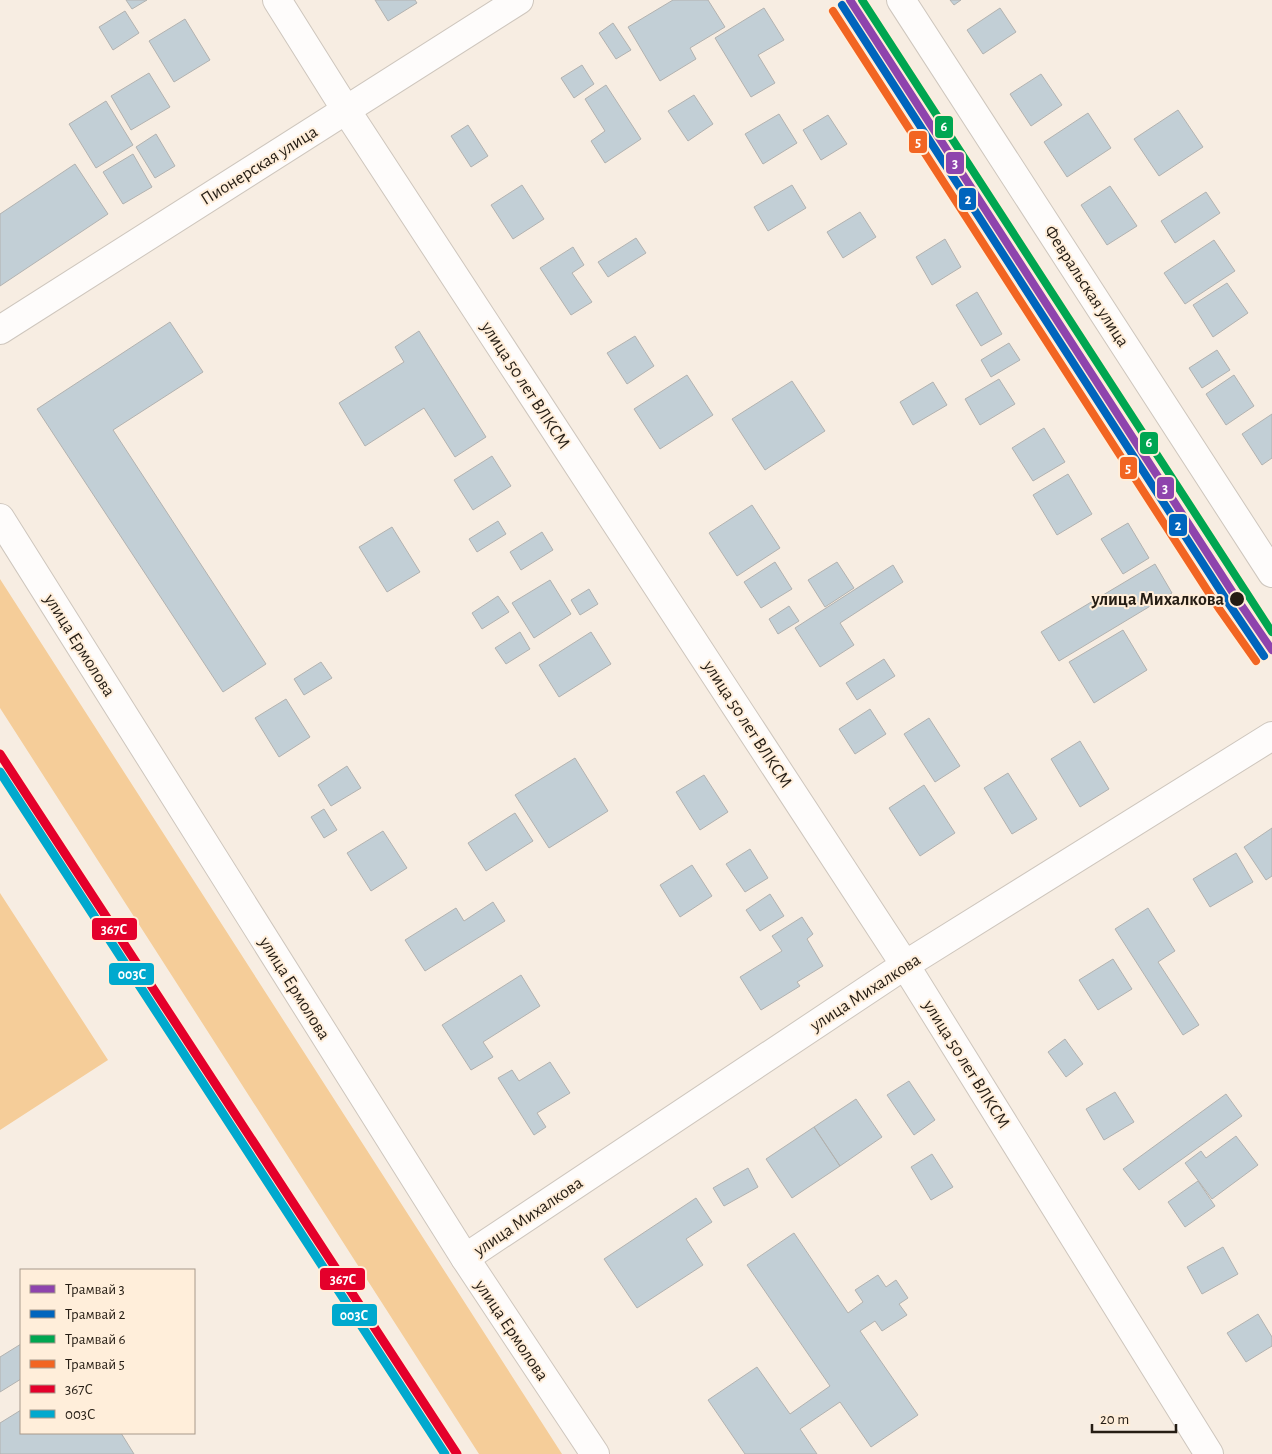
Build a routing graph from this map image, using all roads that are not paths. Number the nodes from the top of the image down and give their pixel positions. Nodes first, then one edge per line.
1 (277, 0) edge
2 (519, 0) edge
3 (901, 0) edge
4 (346, 110) junction
5 (0, 330) edge
6 (0, 518) edge
7 (1272, 573) edge
8 (1272, 736) edge
9 (905, 965) junction
10 (465, 1258) junction
11 (595, 1454) edge
12 (1209, 1454) edge

1 - 4 street, улица 50 лет ВЛКСМ
2 - 4 street, Пионерская улица
3 - 7 street, Февральская улица
4 - 5 street, Пионерская улица
4 - 9 street, улица 50 лет ВЛКСМ
6 - 10 street, улица Ермолова
8 - 9 street, улица Михалкова
9 - 10 street, улица Михалкова
9 - 12 street, улица 50 лет ВЛКСМ
10 - 11 street, улица Ермолова

